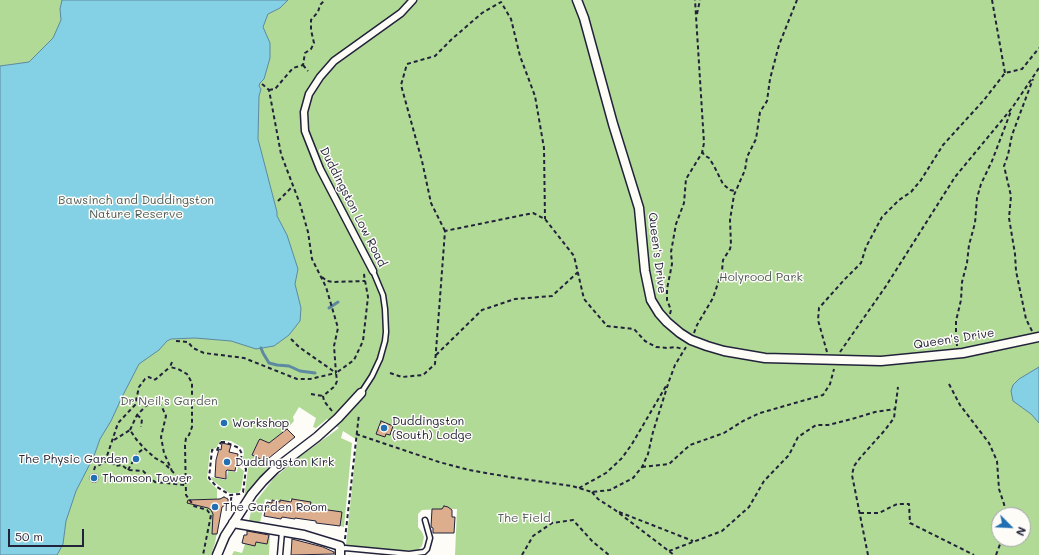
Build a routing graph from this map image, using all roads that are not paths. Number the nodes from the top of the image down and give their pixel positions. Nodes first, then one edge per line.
1 (413, 0) edge
2 (577, 0) edge
3 (373, 271) joint
4 (1037, 337) edge
5 (361, 393) joint
6 (425, 520) dead end
7 (233, 523) junction
8 (282, 532) junction
9 (340, 550) edge
10 (218, 555) edge
11 (280, 555) edge

1 - 3 street, Duddingston Low Road
2 - 4 street, Queen's Drive
3 - 5 lane, Duddingston Low Road
5 - 7 street
6 - 9 lane
7 - 8 street
7 - 10 street
8 - 9 street
8 - 11 lane

